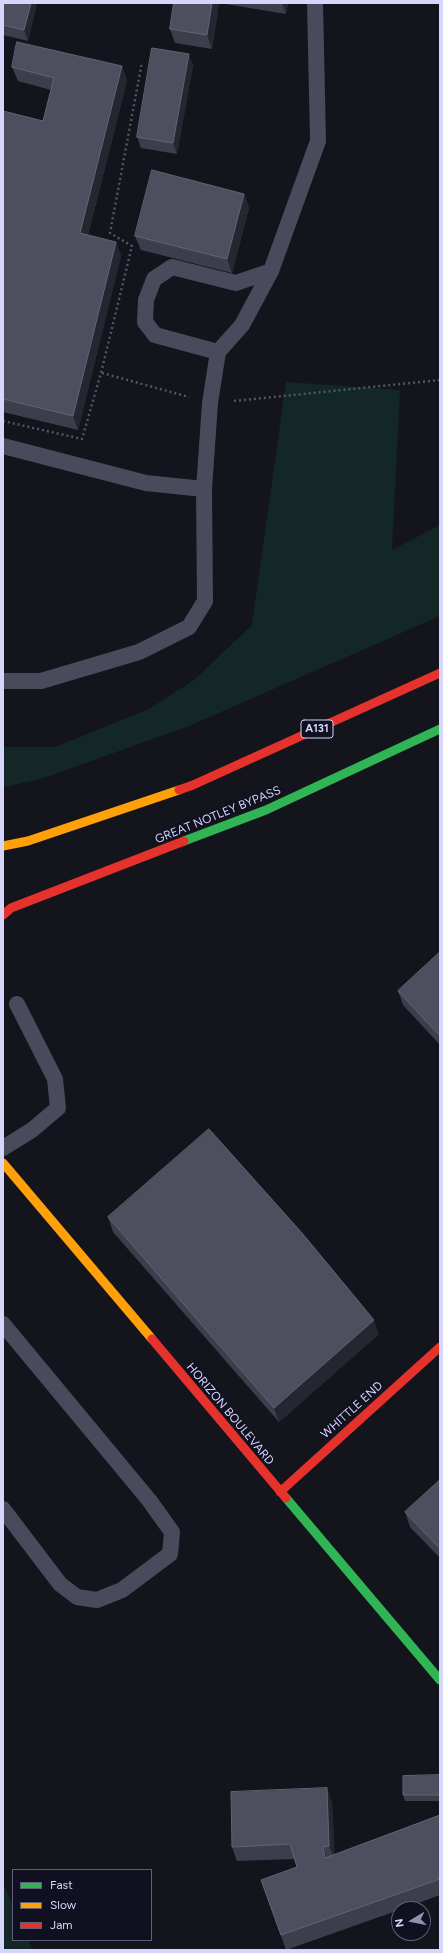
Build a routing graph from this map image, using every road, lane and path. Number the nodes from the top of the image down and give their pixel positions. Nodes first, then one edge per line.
1 (315, 3) edge
2 (142, 62) dead end
3 (271, 272) junction
4 (218, 352) junction
5 (102, 373) junction
6 (440, 380) edge
7 (210, 403) junction
8 (3, 421) edge
9 (3, 446) edge
10 (204, 489) junction
11 (440, 673) edge
12 (3, 681) edge
13 (440, 729) edge
14 (3, 846) edge
15 (3, 915) edge
16 (17, 1004) dead end
17 (3, 1148) edge
18 (3, 1163) edge
19 (3, 1324) edge
20 (440, 1347) edge
21 (280, 1492) junction
22 (3, 1509) edge
23 (440, 1680) edge

1 - 3 lane
2 - 5 path
3 - 4 lane
3 - 4 lane
4 - 7 lane
5 - 7 path
5 - 8 path
6 - 7 path
7 - 10 lane
9 - 10 lane
10 - 12 lane
11 - 14 main road, A131
13 - 15 main road, GREAT NOTLEY BYPASS
16 - 17 lane
18 - 21 main road, HORIZON BOULEVARD
19 - 22 lane
20 - 21 main road, WHITTLE END
21 - 23 main road, HORIZON BOULEVARD

